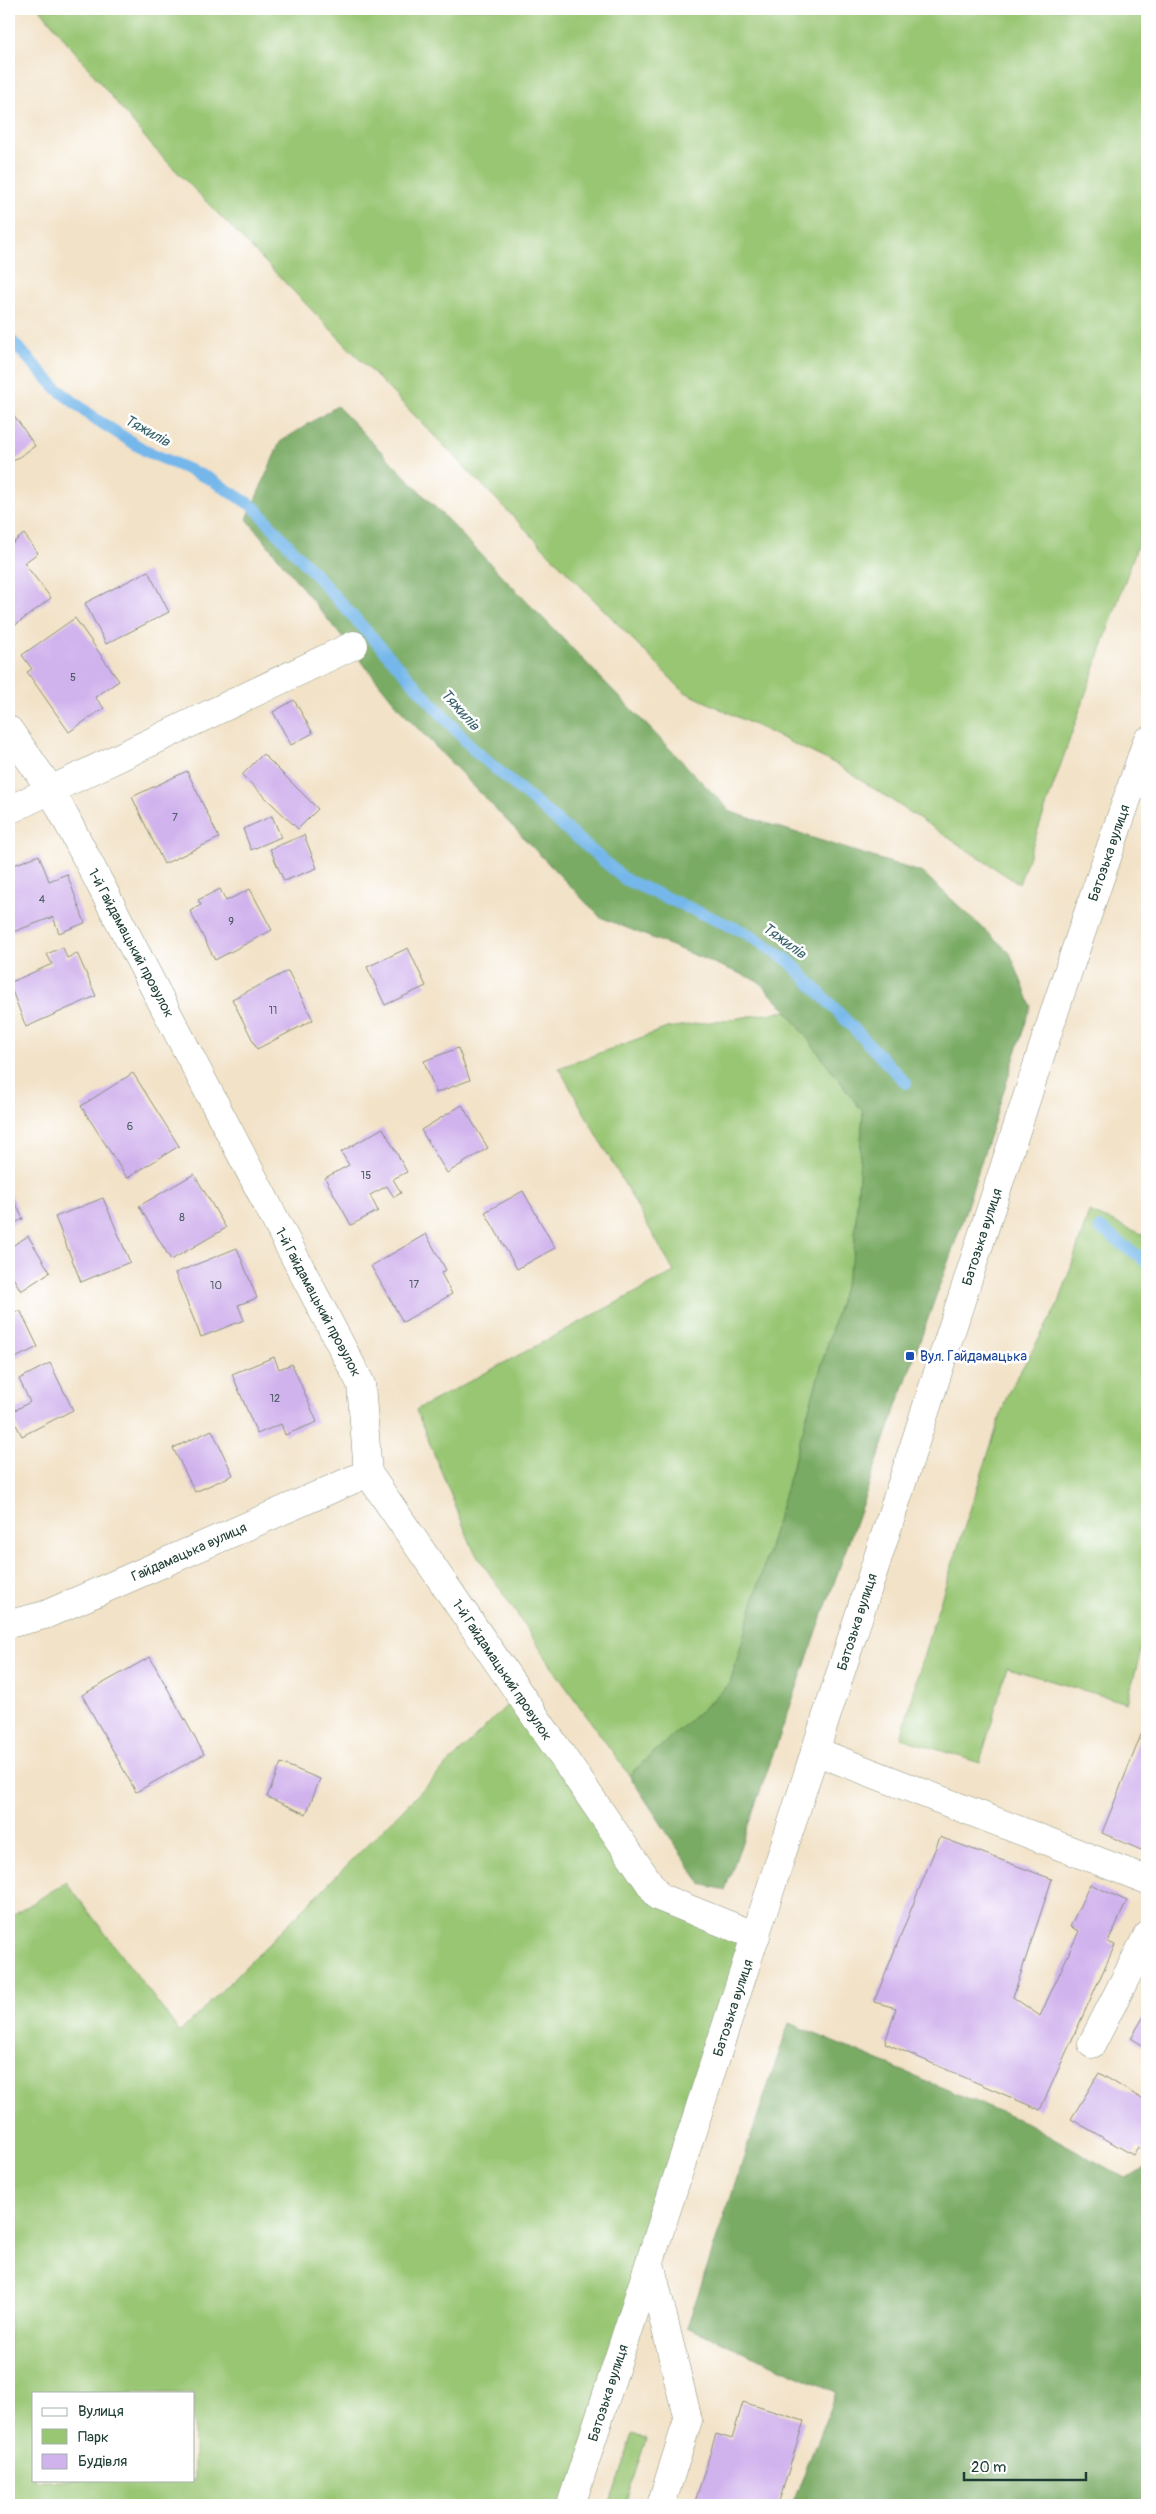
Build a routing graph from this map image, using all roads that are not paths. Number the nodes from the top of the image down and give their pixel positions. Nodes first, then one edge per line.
1 (354, 645) dead end
2 (9, 730) edge
3 (1147, 741) edge
4 (51, 790) junction
5 (9, 810) edge
6 (368, 1473) junction
7 (9, 1624) edge
8 (816, 1751) junction
9 (1147, 1880) edge
10 (756, 1936) junction
11 (1147, 1936) edge
12 (1092, 2044) dead end
13 (650, 2263) junction
14 (571, 2505) edge
15 (660, 2505) edge

1 - 4 street
2 - 4 street, 1-й Гайдамацький провулок
3 - 8 street, Батозька вулиця
4 - 5 street
4 - 6 street, 1-й Гайдамацький провулок
6 - 7 street, Гайдамацька вулиця
6 - 10 street, 1-й Гайдамацький провулок
8 - 9 street
8 - 10 street, Батозька вулиця
10 - 13 street, Батозька вулиця
11 - 12 street
13 - 14 street, Батозька вулиця
13 - 15 street

